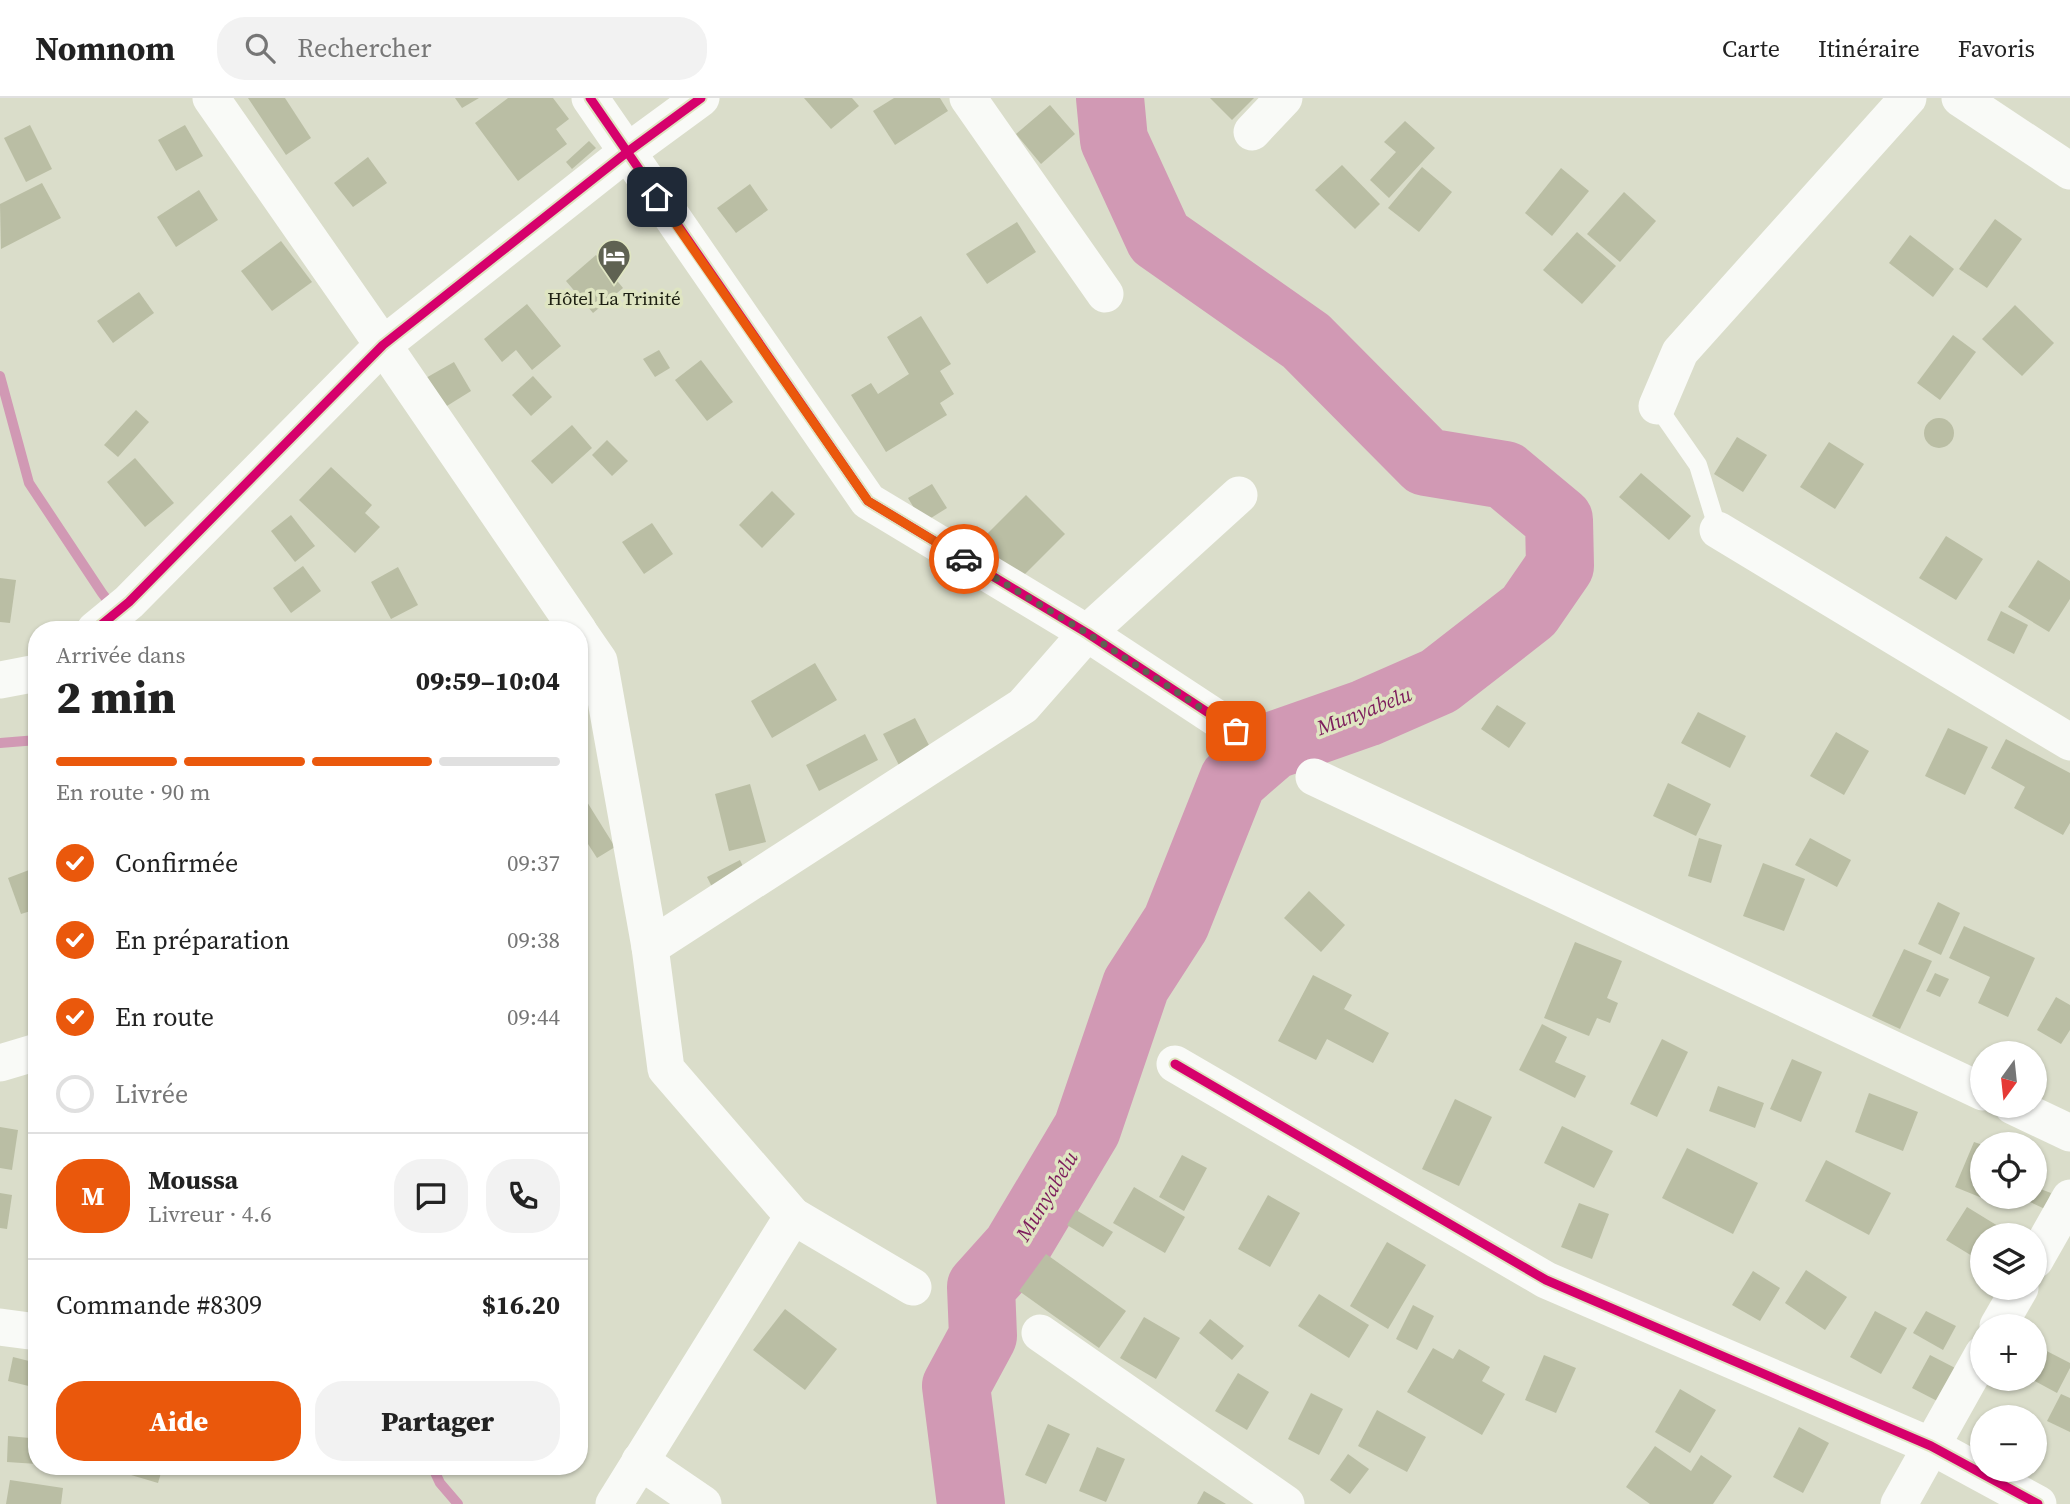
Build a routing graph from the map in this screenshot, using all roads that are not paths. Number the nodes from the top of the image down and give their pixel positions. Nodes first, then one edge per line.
1 (211, 98) edge
2 (590, 98) edge
3 (701, 98) edge
4 (968, 98) edge
5 (1284, 98) edge
6 (1908, 98) edge
7 (1960, 98) edge
8 (1252, 132) dead end
9 (626, 153) junction
10 (2070, 171) edge
11 (1105, 294) dead end
12 (383, 345) junction
13 (1657, 406) joint
14 (1239, 495) dead end
15 (1718, 530) joint
16 (110, 618) edge
17 (572, 621) edge
18 (1087, 633) junction
19 (588, 644) edge
20 (28, 675) edge
21 (0, 680) edge
22 (1236, 731) dead end
23 (2070, 742) edge
24 (1314, 777) dead end
25 (650, 947) junction
26 (28, 1055) edge
27 (0, 1063) edge
28 (1175, 1064) dead end
29 (1970, 1086) edge
30 (2038, 1118) edge
31 (2070, 1133) edge
32 (2070, 1198) edge
33 (793, 1216) junction
34 (2047, 1239) edge
35 (914, 1287) dead end
36 (0, 1327) edge
37 (28, 1331) edge
38 (1040, 1333) dead end
39 (1970, 1377) edge
40 (1931, 1446) junction
41 (640, 1461) junction
42 (614, 1504) edge
43 (703, 1504) edge
44 (1286, 1504) edge
45 (1899, 1504) edge
46 (2038, 1504) edge

1 - 12 street
2 - 9 street
3 - 9 street
4 - 11 street
5 - 8 street
6 - 13 street
7 - 10 street
9 - 12 street
9 - 18 street
12 - 16 street
12 - 17 street
13 - 15 lane
14 - 18 street
15 - 23 street
18 - 22 street
18 - 25 street
19 - 25 street
20 - 21 street
24 - 29 street
25 - 33 street
26 - 27 street
28 - 40 street
30 - 31 street
32 - 34 street
33 - 35 street
33 - 41 street
36 - 37 street
38 - 44 street
39 - 40 street
40 - 45 street
40 - 46 street
41 - 42 street
41 - 43 street

